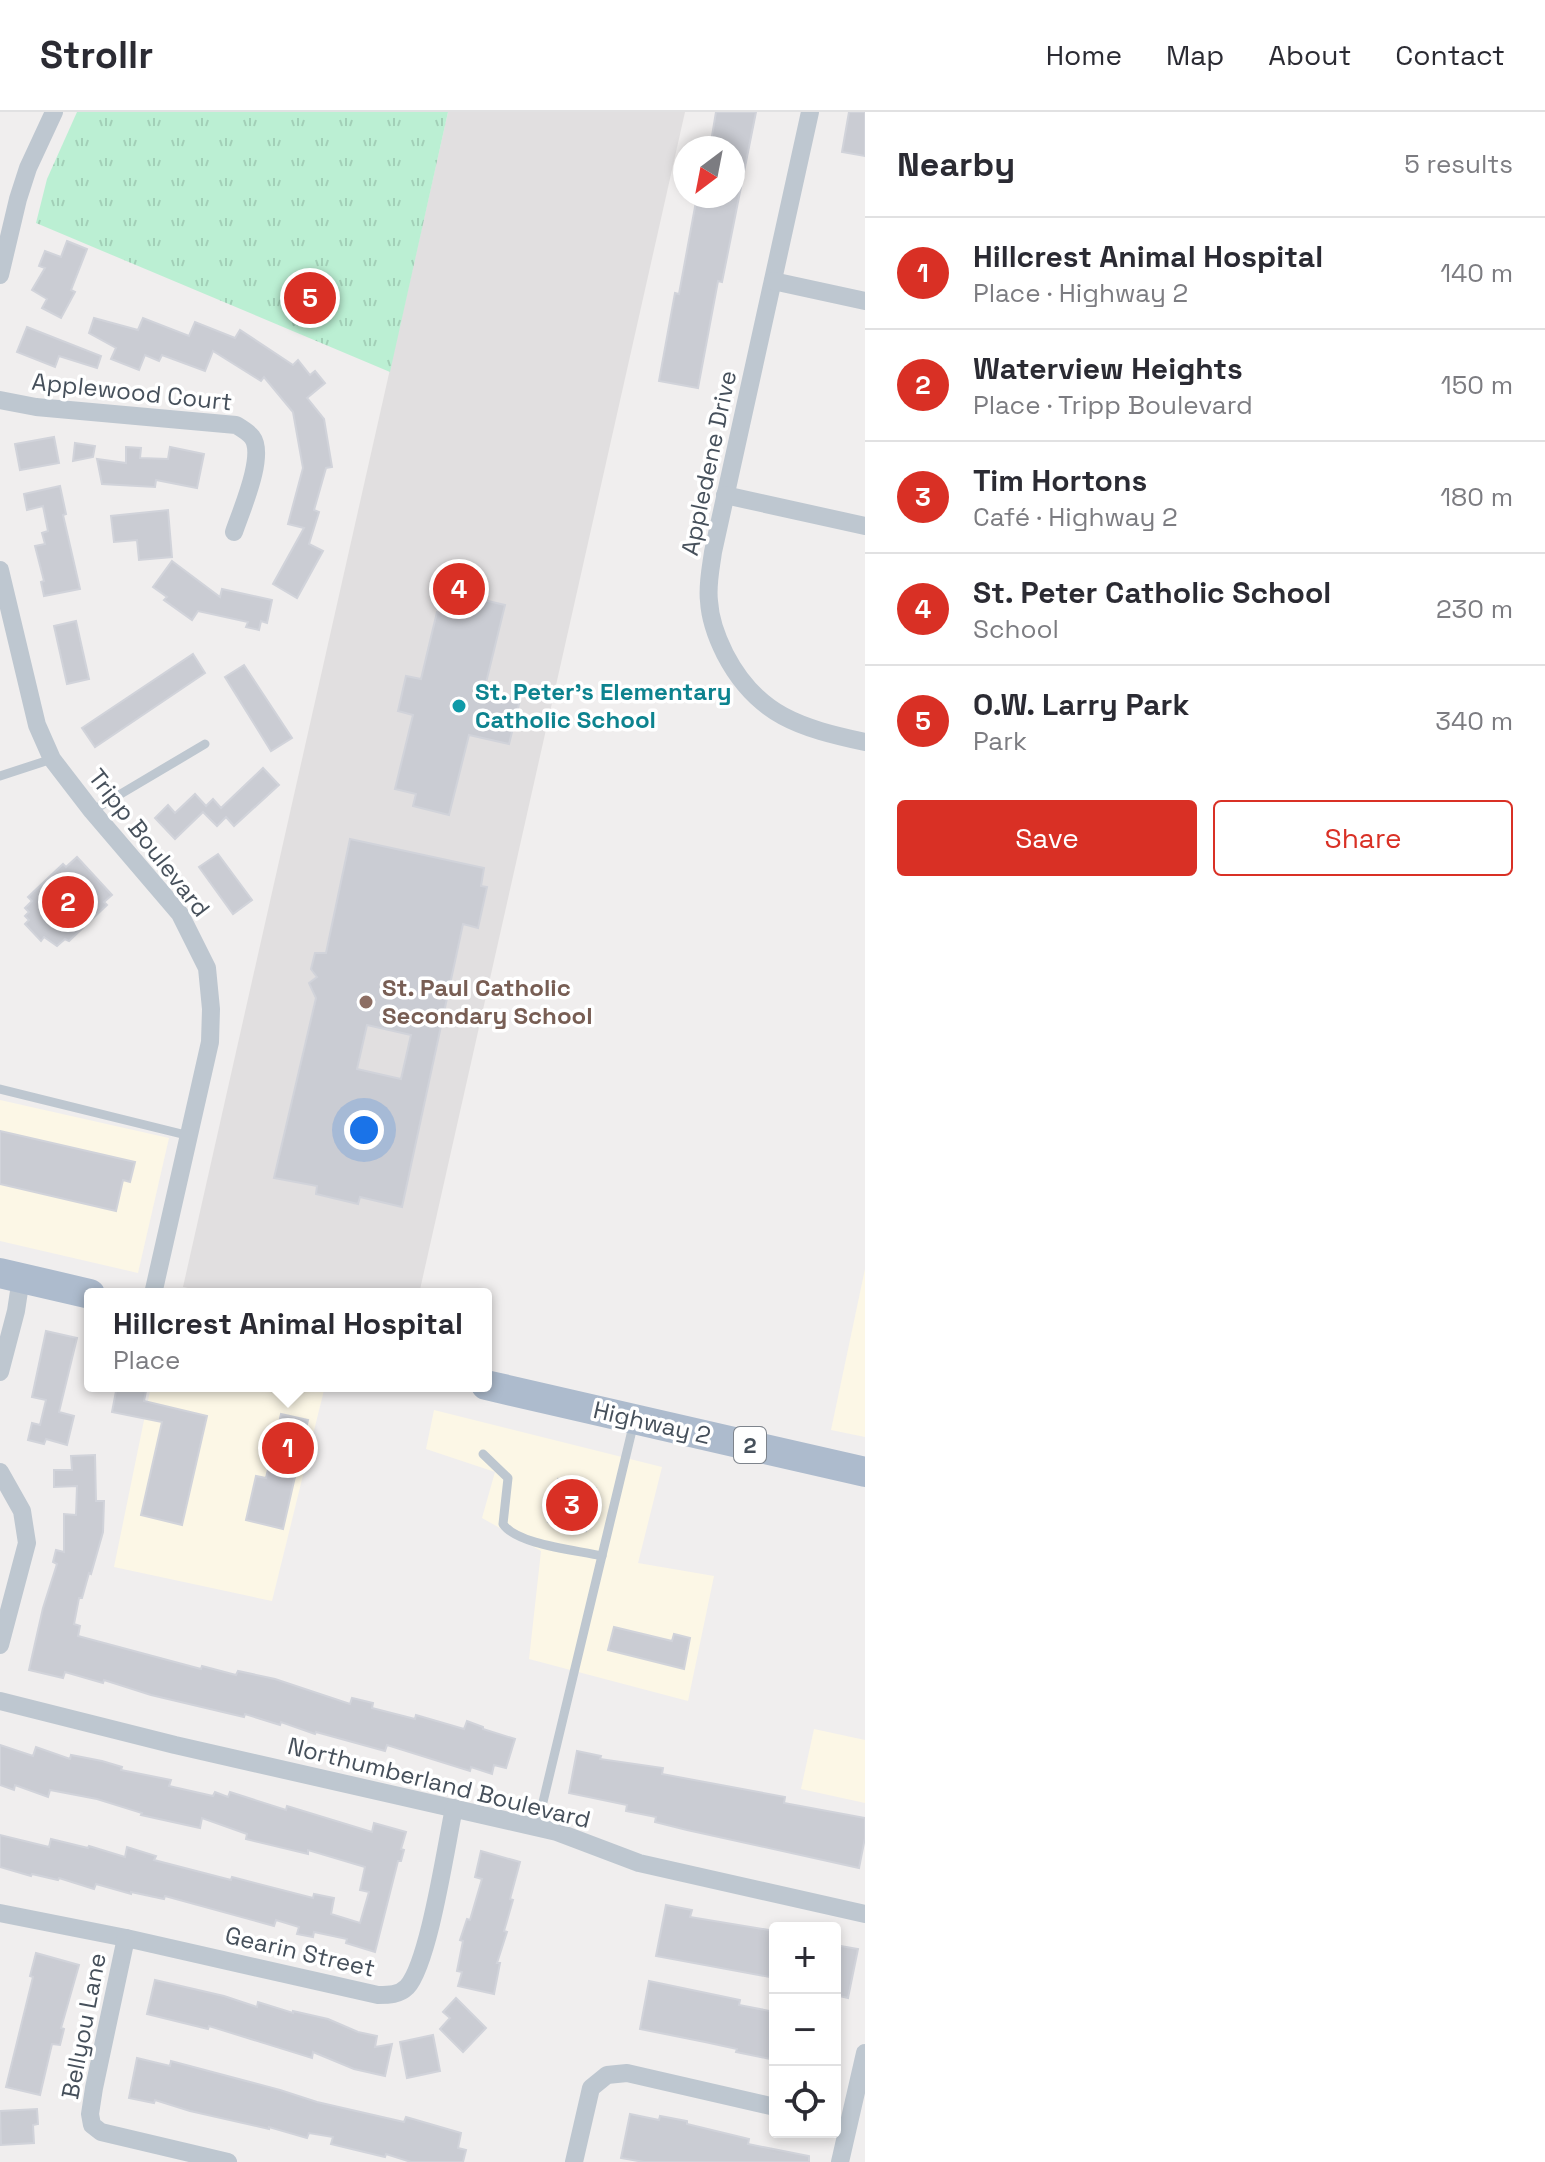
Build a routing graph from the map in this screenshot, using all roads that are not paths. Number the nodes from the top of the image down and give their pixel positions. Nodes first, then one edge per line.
1 (54, 112) edge
2 (810, 112) edge
3 (9, 197) edge
4 (0, 275) edge
5 (773, 281) junction
6 (865, 301) edge
7 (0, 400) edge
8 (725, 495) junction
9 (865, 526) edge
10 (234, 532) dead end
11 (0, 570) edge
12 (865, 742) edge
13 (205, 744) dead end
14 (52, 759) junction
15 (0, 776) edge
16 (92, 811) junction
17 (0, 1089) edge
18 (190, 1136) junction
19 (10, 1276) edge
20 (154, 1288) edge
21 (84, 1293) edge
22 (0, 1372) edge
23 (492, 1386) edge
24 (634, 1419) junction
25 (483, 1454) dead end
26 (0, 1472) edge
27 (865, 1472) edge
28 (602, 1556) junction
29 (0, 1645) edge
30 (0, 1701) edge
31 (454, 1808) junction
32 (537, 1827) junction
33 (0, 1913) edge
34 (865, 1914) edge
35 (126, 1938) junction
36 (865, 2053) edge
37 (769, 2106) edge
38 (842, 2122) edge
39 (228, 2162) edge
40 (574, 2162) edge
41 (840, 2162) edge

1 - 3 street
2 - 5 street, Appledene Drive
3 - 4 street
5 - 6 street
5 - 8 street, Appledene Drive
7 - 10 street, Applewood Court
8 - 9 street
8 - 12 street, Appledene Drive
11 - 14 street, Tripp Boulevard
13 - 16 lane
14 - 15 lane
14 - 16 street, Tripp Boulevard
16 - 18 street, Tripp Boulevard
17 - 18 lane
18 - 20 street, Tripp Boulevard
19 - 21 main road
19 - 22 street
23 - 24 main road, Highway 2 / 2
24 - 27 main road, Highway 2 / 2
24 - 28 lane
25 - 28 lane
26 - 29 street
28 - 32 lane
30 - 31 street, Northumberland Boulevard
31 - 32 street, Northumberland Boulevard
31 - 35 street, Gearin Street
32 - 34 street, Northumberland Boulevard
33 - 35 street, Gearin Street
35 - 39 street, Bellyou Lane
36 - 38 street
37 - 40 street
38 - 41 street

